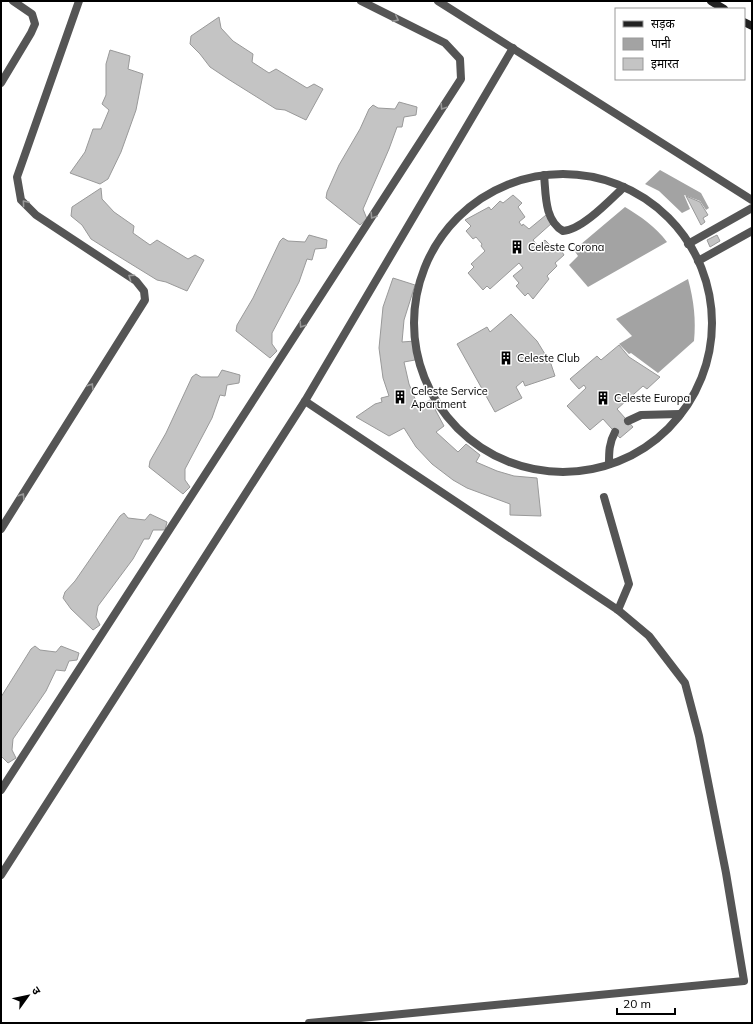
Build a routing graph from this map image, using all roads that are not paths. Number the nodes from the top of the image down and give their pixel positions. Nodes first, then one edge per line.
1 (13, 1) edge
2 (79, 1) edge
3 (361, 1) edge
4 (438, 1) edge
5 (711, 1) edge
6 (722, 8) edge
7 (513, 48) junction
8 (1, 83) edge
9 (544, 175) junction
10 (624, 187) junction
11 (752, 200) edge
12 (752, 208) edge
13 (752, 231) edge
14 (688, 244) junction
15 (698, 260) junction
16 (305, 400) junction
17 (680, 414) junction
18 (628, 421) dead end
19 (616, 432) dead end
20 (609, 464) junction
21 (604, 497) dead end
22 (1, 529) edge
23 (618, 610) junction
24 (1, 790) edge
25 (1, 875) edge
26 (748, 980) edge
27 (309, 1023) edge

1 - 8 street
22 -> 2 street
3 -> 24 street
4 - 7 street
5 - 6 main road
7 - 11 street
7 - 16 street
9 - 10 street
9 - 10 street
9 - 20 street
10 - 14 street
12 - 14 street
13 - 15 street
14 - 15 street
15 - 17 street
16 - 23 street
16 - 25 street
17 - 18 street
17 - 20 street
19 - 20 street
21 - 23 street
23 - 26 street
26 - 27 street

